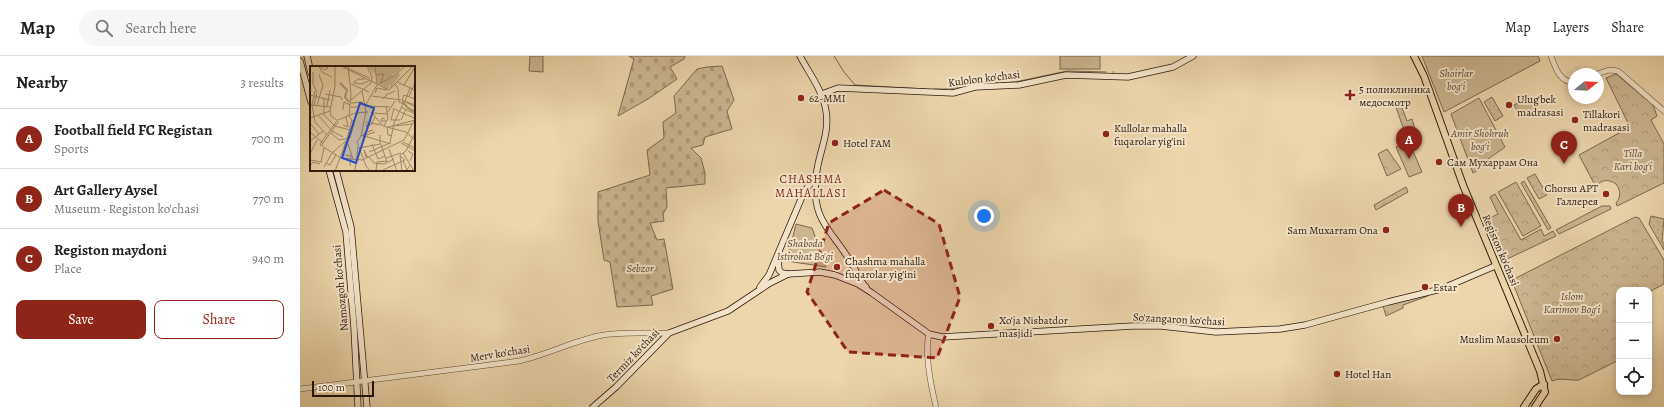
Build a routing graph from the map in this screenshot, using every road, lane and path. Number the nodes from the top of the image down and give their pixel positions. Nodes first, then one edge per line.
1 (307, 56) edge
2 (800, 56) edge
3 (1192, 56) edge
4 (1414, 56) edge
5 (1551, 56) edge
6 (300, 61) edge
7 (310, 69) edge
8 (1604, 72) edge
9 (1568, 81) edge
10 (822, 94) junction
11 (310, 98) edge
12 (1664, 111) edge
13 (329, 171) edge
14 (336, 171) edge
15 (816, 176) junction
16 (804, 192) junction
17 (815, 196) junction
18 (779, 253) junction
19 (852, 264) junction
20 (1495, 266) junction
21 (788, 274) junction
22 (843, 279) junction
23 (756, 292) junction
24 (872, 293) junction
25 (669, 332) junction
26 (929, 334) junction
27 (364, 380) junction
28 (356, 382) junction
29 (1544, 384) junction
30 (300, 389) edge
31 (358, 407) edge
32 (367, 407) edge
33 (593, 407) edge
34 (936, 407) edge
35 (1524, 407) edge
36 (1535, 407) edge

1 - 7 main road
2 - 10 main road
3 - 10 main road, Kulolon ko'chasi
4 - 20 main road, Registon ko'chasi
5 - 9 street
6 - 11 main road
8 - 12 street
10 - 15 main road
13 - 28 main road, Namozgoh ko'chasi
14 - 27 main road, Namozgoh ko'chasi
15 - 16 main road
15 - 17 main road
16 - 17 main road
16 - 18 main road
17 - 19 main road
18 - 21 main road
18 - 23 main road
19 - 22 main road
19 - 24 main road
20 - 26 main road, So'zangaron ko'chasi
20 - 29 main road, Registon ko'chasi
21 - 22 main road, So'zangaron ko'chasi
21 - 23 main road, So'zangaron ko'chasi
22 - 24 main road, So'zangaron ko'chasi
23 - 25 main road, Termiz ko'chasi
24 - 26 main road, So'zangaron ko'chasi
25 - 27 street, Merv ko'chasi
25 - 33 main road, Termiz ko'chasi
26 - 34 street
27 - 28 street, Merv ko'chasi
27 - 32 main road, Namozgoh ko'chasi
28 - 30 street, Merv ko'chasi
28 - 31 main road, Namozgoh ko'chasi
29 - 35 main road
29 - 36 main road

